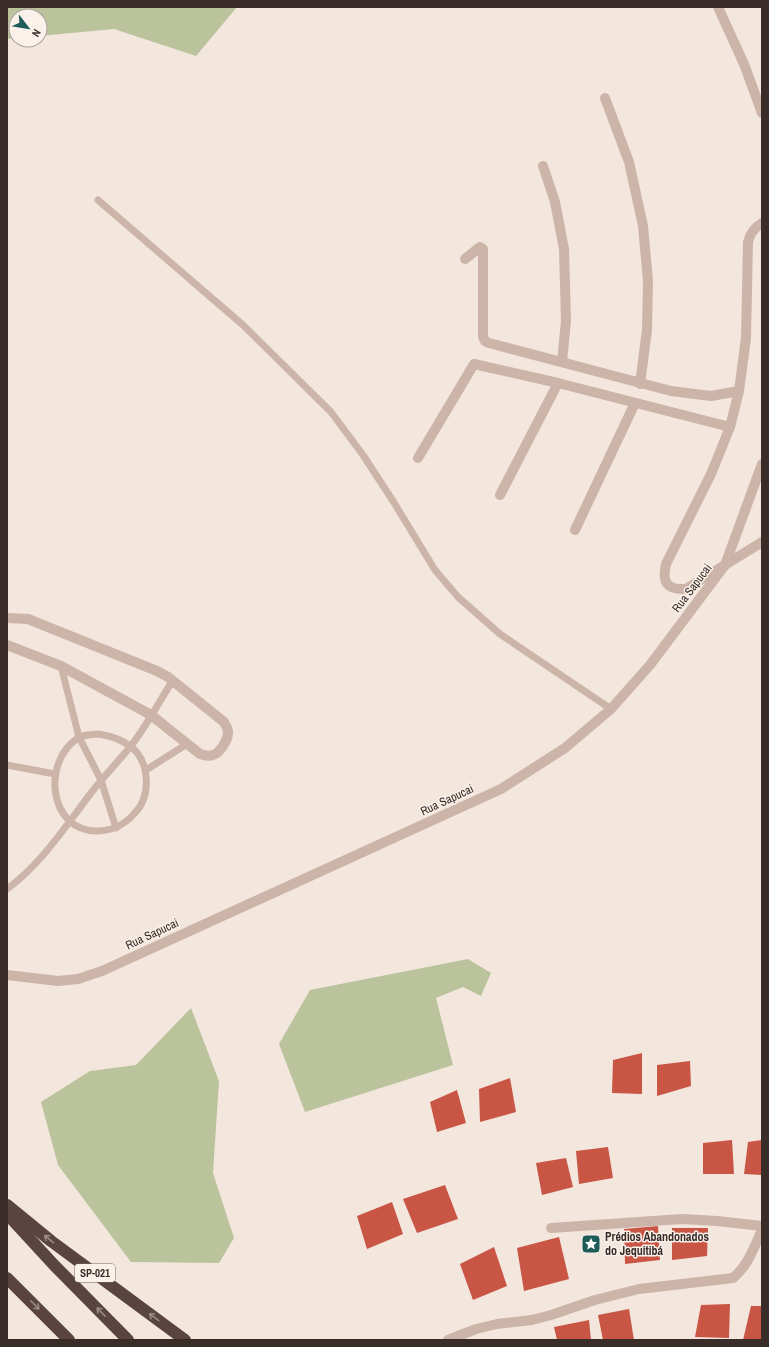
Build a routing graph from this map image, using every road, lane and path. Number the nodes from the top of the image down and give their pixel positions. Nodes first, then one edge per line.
1 (718, 7) edge
2 (605, 98) dead end
3 (762, 113) edge
4 (543, 166) dead end
5 (98, 200) dead end
6 (762, 223) edge
7 (465, 259) dead end
8 (562, 362) junction
9 (558, 384) junction
10 (640, 384) junction
11 (738, 391) junction
12 (635, 403) junction
13 (730, 427) junction
14 (418, 458) dead end
15 (762, 464) edge
16 (500, 495) dead end
17 (575, 530) dead end
18 (762, 542) edge
19 (725, 565) junction
20 (7, 618) edge
21 (7, 645) edge
22 (61, 666) junction
23 (173, 680) junction
24 (611, 710) junction
25 (151, 715) junction
26 (79, 737) junction
27 (187, 744) junction
28 (131, 746) junction
29 (7, 765) edge
30 (146, 770) junction
31 (55, 774) junction
32 (101, 780) junction
33 (69, 822) junction
34 (116, 828) junction
35 (7, 889) edge
36 (7, 975) edge
37 (7, 1205) edge
38 (7, 1214) edge
39 (762, 1226) edge
40 (551, 1228) dead end
41 (762, 1230) edge
42 (7, 1278) edge
43 (69, 1340) edge
44 (128, 1340) edge
45 (185, 1340) edge
46 (448, 1340) edge

1 - 3 street
2 - 10 street
4 - 8 street
5 - 24 lane
6 - 11 street
7 - 8 street
8 - 10 street
9 - 12 street
9 - 14 street
9 - 16 street
10 - 11 street
11 - 13 street
12 - 13 street
12 - 17 street
13 - 19 street
15 - 19 street, Rua Sapucai
18 - 19 street
19 - 24 street, Rua Sapucai
20 - 23 street
21 - 22 street
22 - 25 street
22 - 26 lane
23 - 25 lane
23 - 27 street
24 - 36 street, Rua Sapucai
25 - 27 street
25 - 28 lane
26 - 28 lane
26 - 31 lane
26 - 32 lane
27 - 30 lane
28 - 30 lane
28 - 32 lane
29 - 31 lane
30 - 34 lane
31 - 33 lane
32 - 33 lane
32 - 34 lane
33 - 34 lane
33 - 35 lane
45 -> 37 highway, SP-021
44 -> 38 highway, SP-021
39 - 40 street
41 - 46 street
42 -> 43 highway

